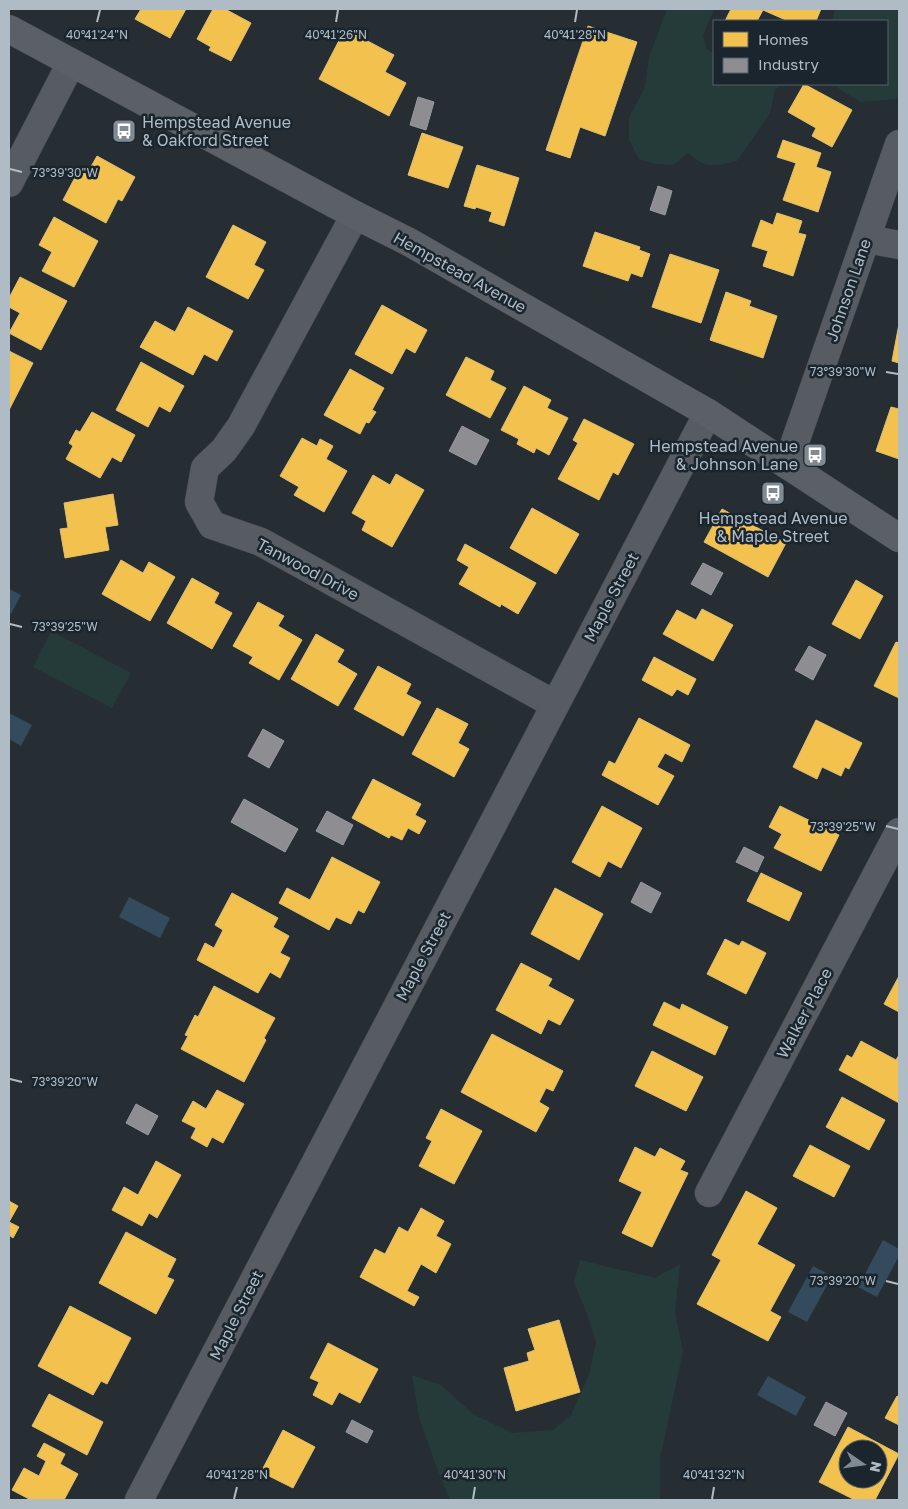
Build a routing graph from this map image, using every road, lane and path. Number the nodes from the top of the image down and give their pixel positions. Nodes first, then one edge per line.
1 (9, 29) edge
2 (71, 63) junction
3 (899, 144) edge
4 (9, 183) edge
5 (355, 216) junction
6 (867, 239) junction
7 (899, 245) edge
8 (708, 412) junction
9 (787, 464) junction
10 (899, 538) edge
11 (554, 704) junction
12 (899, 832) edge
13 (709, 1193) dead end
14 (140, 1500) edge

1 - 2 main road, Hempstead Avenue
2 - 4 street
2 - 5 main road, Hempstead Avenue
3 - 6 street, Johnson Lane
5 - 8 main road, Hempstead Avenue
5 - 11 street, Tanwood Drive
6 - 7 street
6 - 9 street, Johnson Lane
8 - 9 main road, Hempstead Avenue
8 - 11 street, Maple Street
9 - 10 main road, Hempstead Avenue
11 - 14 street, Maple Street
12 - 13 street, Walker Place

